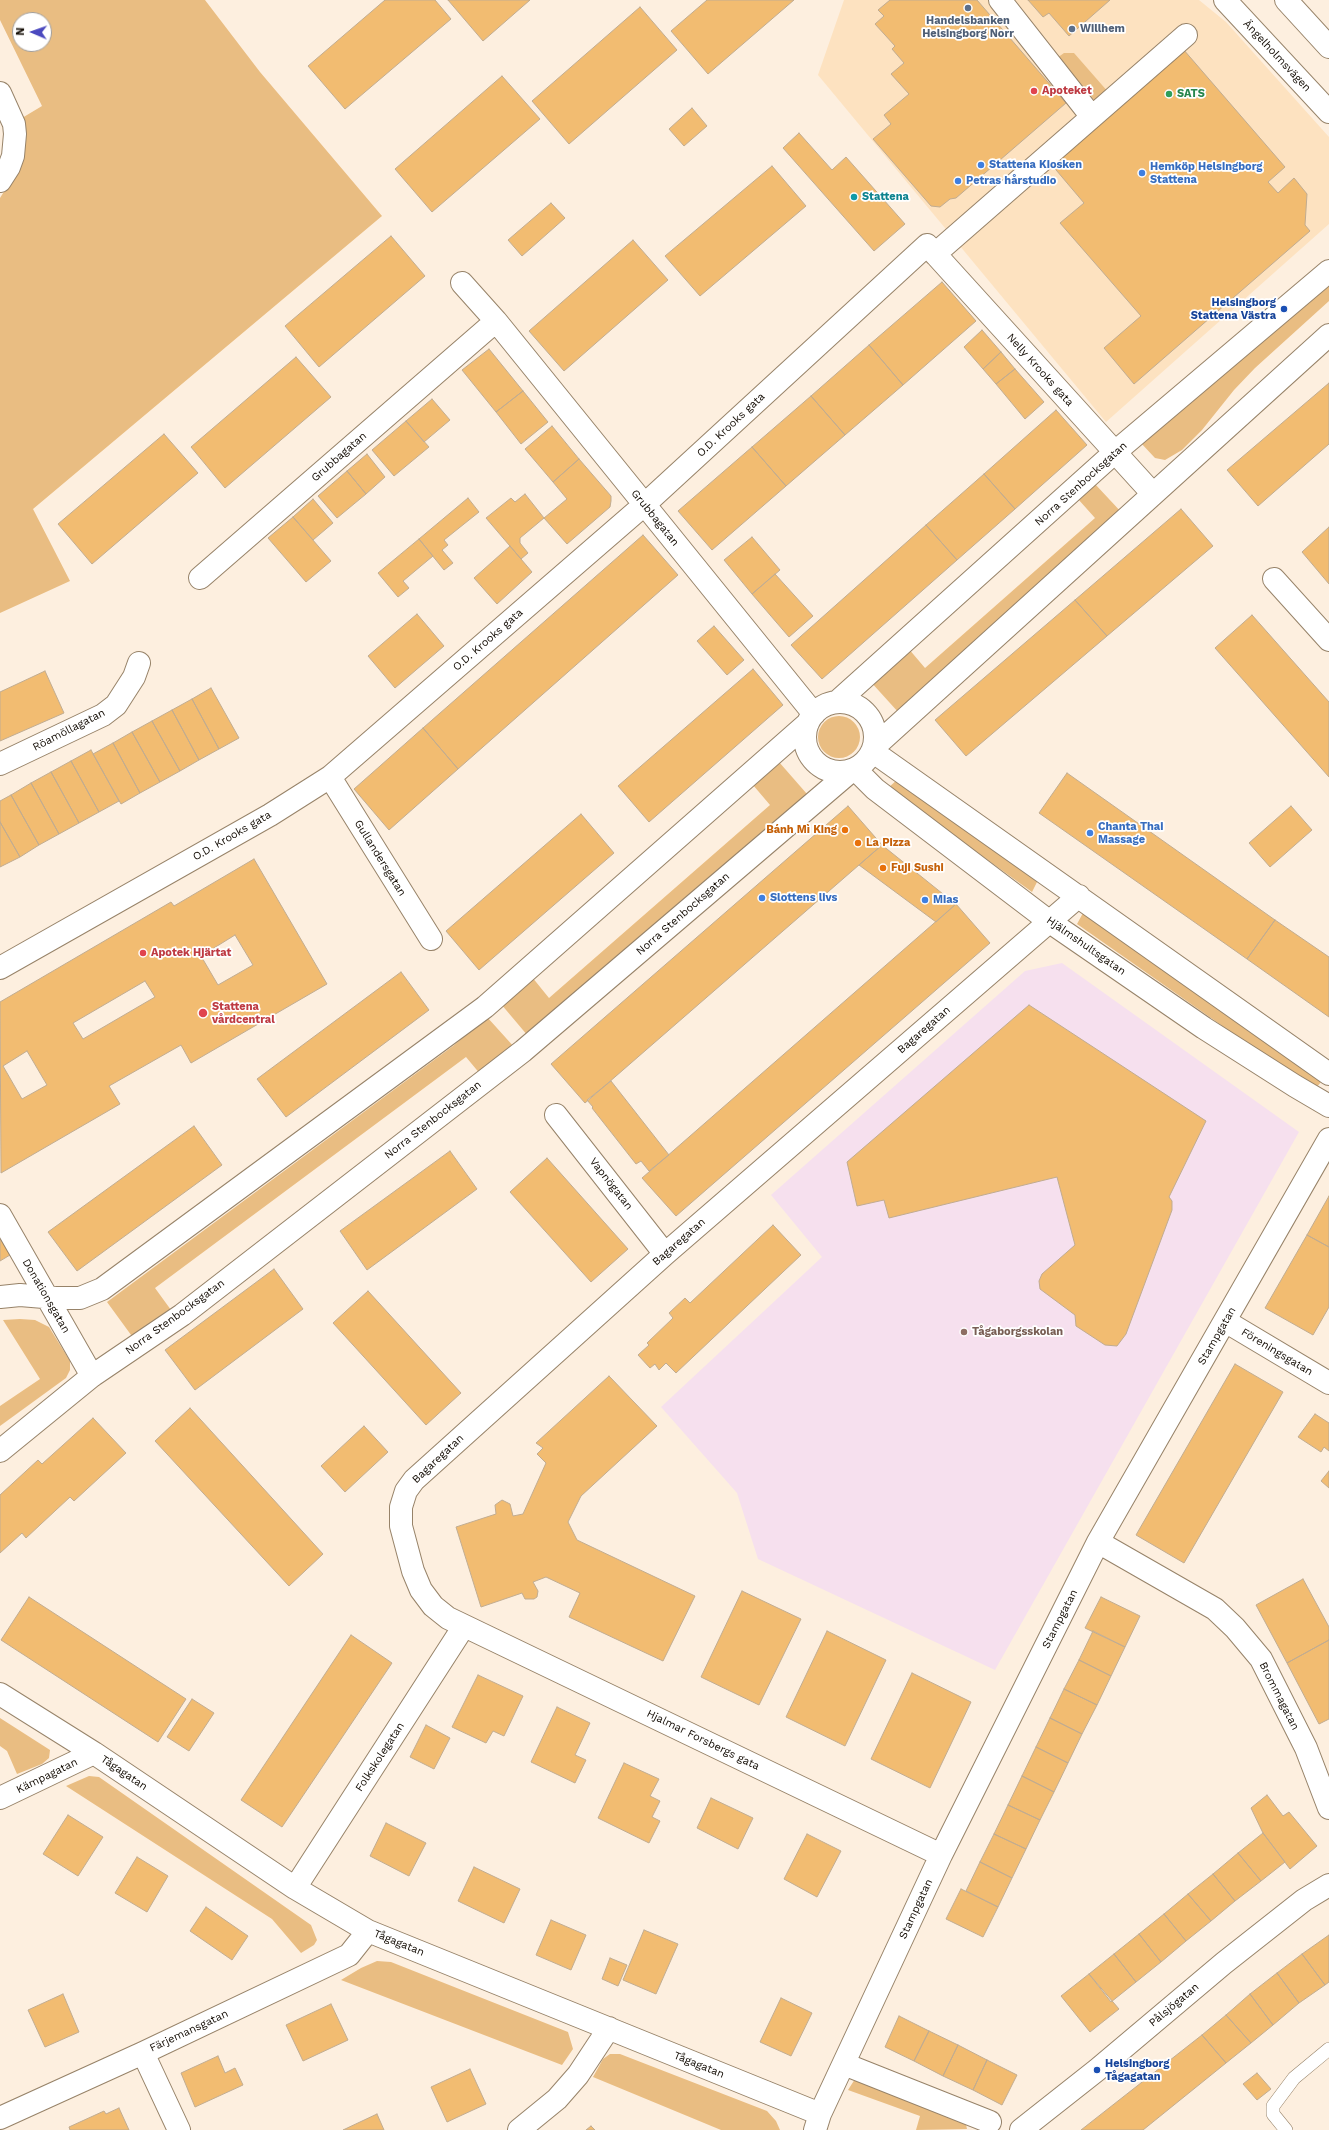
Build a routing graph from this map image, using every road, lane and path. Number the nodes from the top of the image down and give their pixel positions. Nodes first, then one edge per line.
1 (1000, 0) edge
2 (1225, 0) edge
3 (1286, 0) edge
4 (1186, 35) dead end
5 (1329, 47) edge
6 (0, 93) edge
7 (1329, 112) edge
8 (1092, 117) junction
9 (0, 181) edge
10 (931, 250) junction
11 (1329, 271) edge
12 (462, 283) dead end
13 (496, 321) junction
14 (1329, 335) edge
15 (1114, 453) junction
16 (1153, 494) junction
17 (644, 505) junction
18 (200, 578) dead end
19 (1274, 578) dead end
20 (1329, 640) edge
21 (139, 663) dead end
22 (837, 702) junction
23 (811, 719) junction
24 (873, 749) junction
25 (0, 764) edge
26 (853, 770) junction
27 (330, 777) junction
28 (1079, 896) junction
29 (1050, 922) junction
30 (431, 939) dead end
31 (0, 968) edge
32 (1329, 1074) edge
33 (1329, 1106) edge
34 (556, 1115) dead end
35 (1329, 1139) edge
36 (0, 1215) edge
37 (665, 1254) junction
38 (0, 1297) edge
39 (46, 1297) junction
40 (1226, 1321) junction
41 (92, 1376) junction
42 (1329, 1383) edge
43 (0, 1451) edge
44 (1098, 1542) junction
45 (464, 1626) junction
46 (0, 1694) edge
47 (94, 1753) junction
48 (0, 1798) edge
49 (1329, 1808) edge
50 (941, 1855) junction
51 (1329, 1885) edge
52 (295, 1888) junction
53 (368, 1931) junction
54 (609, 2028) junction
55 (1329, 2049) edge
56 (143, 2053) junction
57 (844, 2064) junction
58 (0, 2118) edge
59 (817, 2122) edge
60 (990, 2122) dead end
61 (179, 2130) edge
62 (519, 2130) edge
63 (1021, 2130) edge
64 (1286, 2130) edge

1 - 8 street
2 - 7 street, Ängelholmsvägen
3 - 5 street
4 - 8 street, O.D. Krooks gata
6 - 9 street
8 - 10 street, O.D. Krooks gata
10 - 15 street, Nelly Krooks gata
10 - 17 street, O.D. Krooks gata
11 - 15 street, Norra Stenbocksgatan
12 - 13 street, Grubbagatan
13 - 17 street, Grubbagatan
13 - 18 street, Grubbagatan
14 - 16 street, Norra Stenbocksgatan
15 - 16 street, Nelly Krooks gata
15 - 22 street, Norra Stenbocksgatan
16 - 24 street, Norra Stenbocksgatan
17 - 23 street, Grubbagatan
17 - 27 street, O.D. Krooks gata
19 - 20 street
21 - 25 street, Röamöllagatan
22 - 23 street, Norra Stenbocksgatan
22 - 24 street
23 - 26 street
23 - 39 street, Norra Stenbocksgatan
24 - 26 street, Norra Stenbocksgatan
24 - 28 street
26 - 29 street, Hjälmshultsgatan
26 - 41 street, Norra Stenbocksgatan
27 - 30 street, Gullandersgatan
27 - 31 street, O.D. Krooks gata
28 - 29 street, Bagaregatan
28 - 32 street
29 - 33 street, Hjälmshultsgatan
29 - 37 street, Bagaregatan
34 - 37 street, Vapnögatan
35 - 40 street, Stampgatan
36 - 39 street, Donationsgatan
37 - 45 street, Bagaregatan
38 - 39 street, Norra Stenbocksgatan
39 - 41 street, Donationsgatan
40 - 42 street, Föreningsgatan
40 - 44 street, Stampgatan
41 - 43 street, Norra Stenbocksgatan
44 - 49 street, Brommagatan
44 - 50 street, Stampgatan
45 - 50 street, Hjalmar Forsbergs gata
45 - 52 street, Folkskolegatan
46 - 47 street, Tågagatan
47 - 48 street, Kämpagatan
47 - 52 street, Tågagatan
50 - 57 street, Stampgatan
51 - 63 street, Pålsjögatan
52 - 53 street, Tågagatan
53 - 54 street, Tågagatan
53 - 56 street, Färjemansgatan
54 - 59 street, Tågagatan
54 - 62 street
55 - 64 lane
56 - 58 street, Färjemansgatan
56 - 61 street
57 - 59 street, Stampgatan
57 - 60 street

